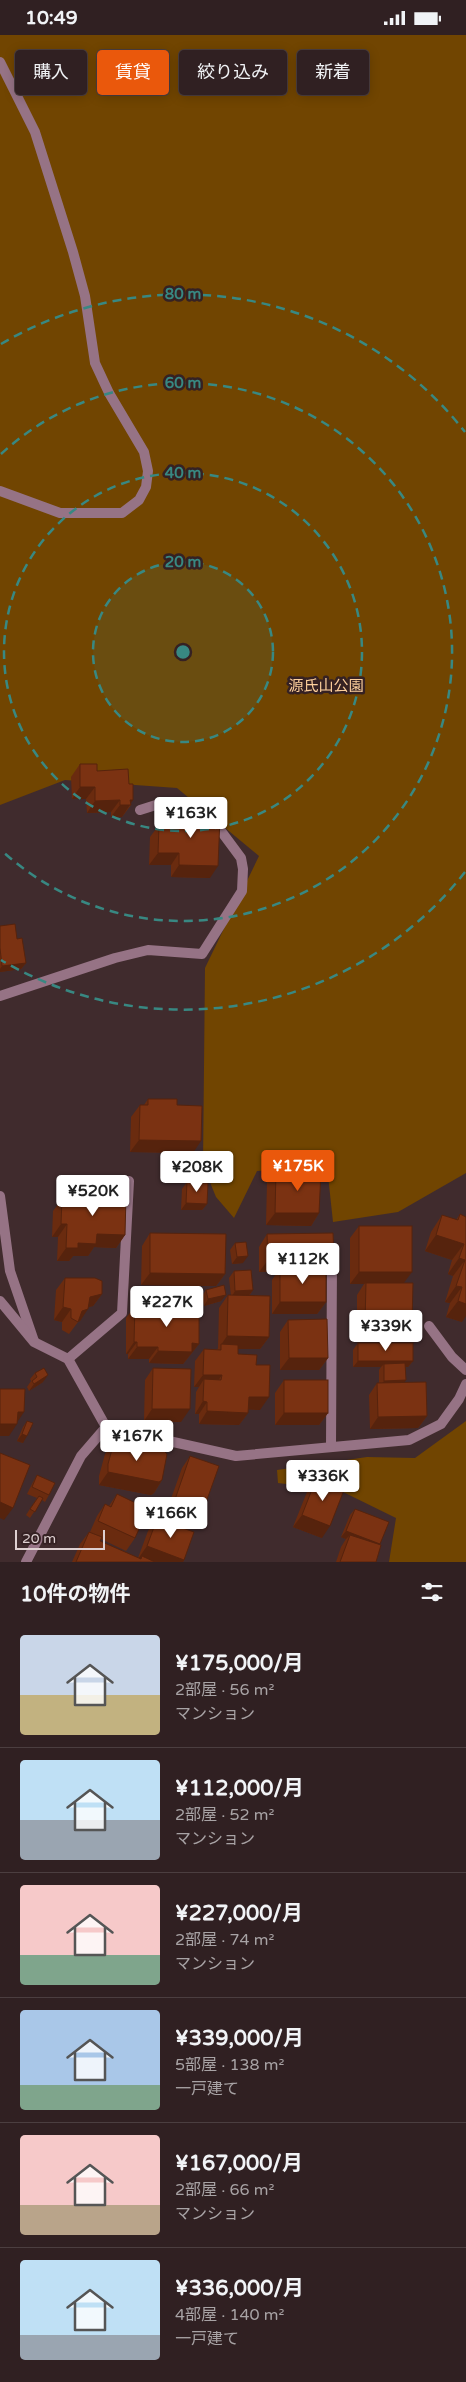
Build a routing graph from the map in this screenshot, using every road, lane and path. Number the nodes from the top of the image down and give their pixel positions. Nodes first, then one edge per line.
1 (0, 62) edge
2 (0, 491) edge
3 (140, 810) dead end
4 (0, 996) edge
5 (129, 1181) dead end
6 (0, 1196) edge
7 (332, 1260) edge
8 (0, 1301) edge
9 (429, 1326) dead end
10 (34, 1342) junction
11 (68, 1359) junction
12 (466, 1370) edge
13 (466, 1384) edge
14 (106, 1427) junction
15 (331, 1447) junction
16 (26, 1562) edge

1 - 2 street
3 - 4 street
5 - 11 street
6 - 10 street
7 - 15 street
8 - 10 street
9 - 12 street
10 - 11 street
11 - 14 street
13 - 15 street
14 - 15 street
14 - 16 street

